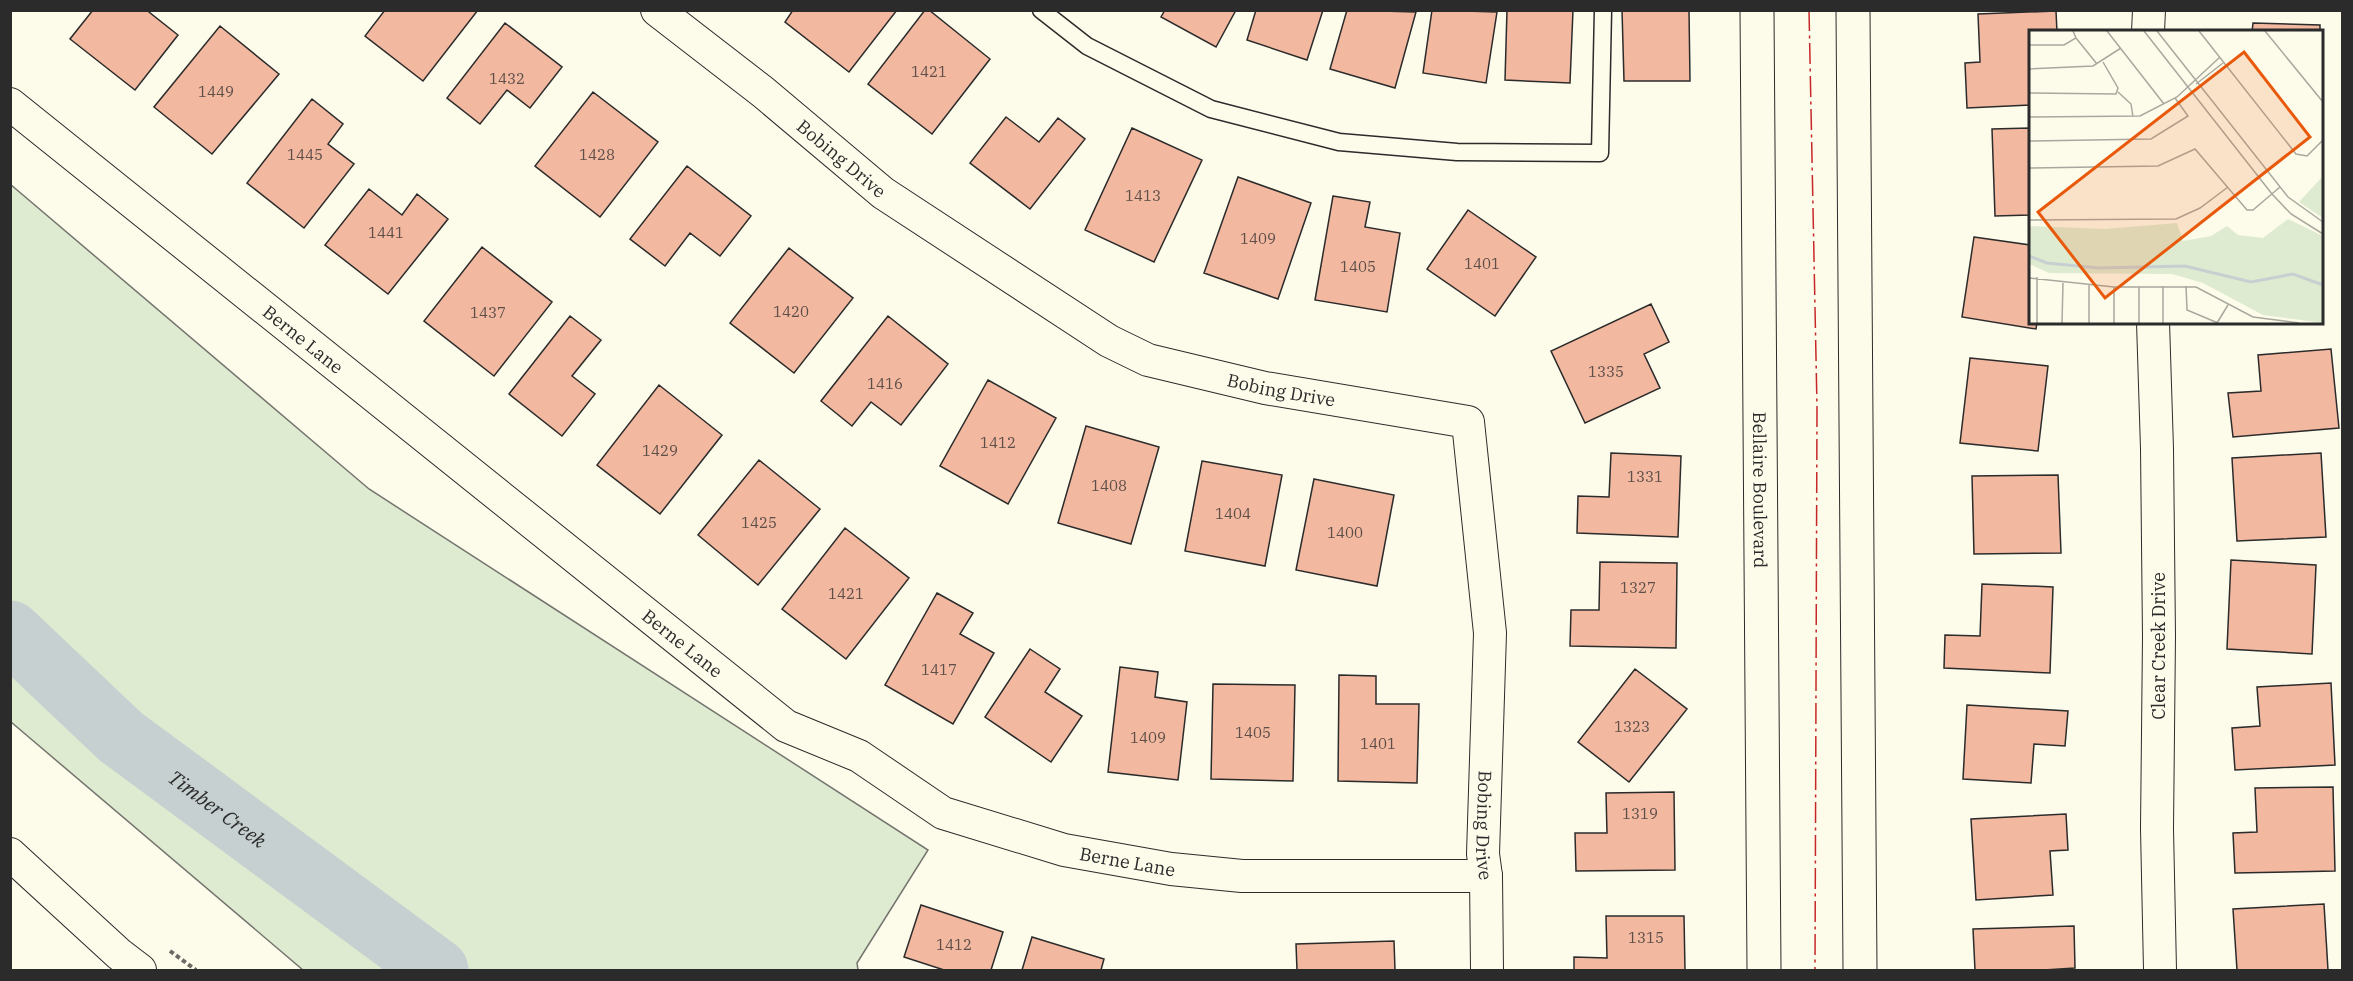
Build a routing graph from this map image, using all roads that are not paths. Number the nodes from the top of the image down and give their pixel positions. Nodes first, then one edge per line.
1 (657, 10) edge
2 (1041, 10) edge
3 (1603, 10) edge
4 (1757, 10) edge
5 (1853, 10) edge
6 (2149, 10) edge
7 (2148, 30) edge
8 (10, 104) edge
9 (2153, 324) edge
10 (10, 854) edge
11 (1486, 876) junction
12 (122, 965) edge
13 (1487, 970) edge
14 (1764, 970) edge
15 (1860, 970) edge
16 (2160, 970) edge

1 - 11 street, Bobing Drive
2 - 3 lane
4 - 14 main road, Bellaire Boulevard
5 - 15 main road
6 - 7 street
8 - 11 street, Berne Lane
9 - 16 street, Clear Creek Drive
10 - 12 street
11 - 13 street, Bobing Drive

